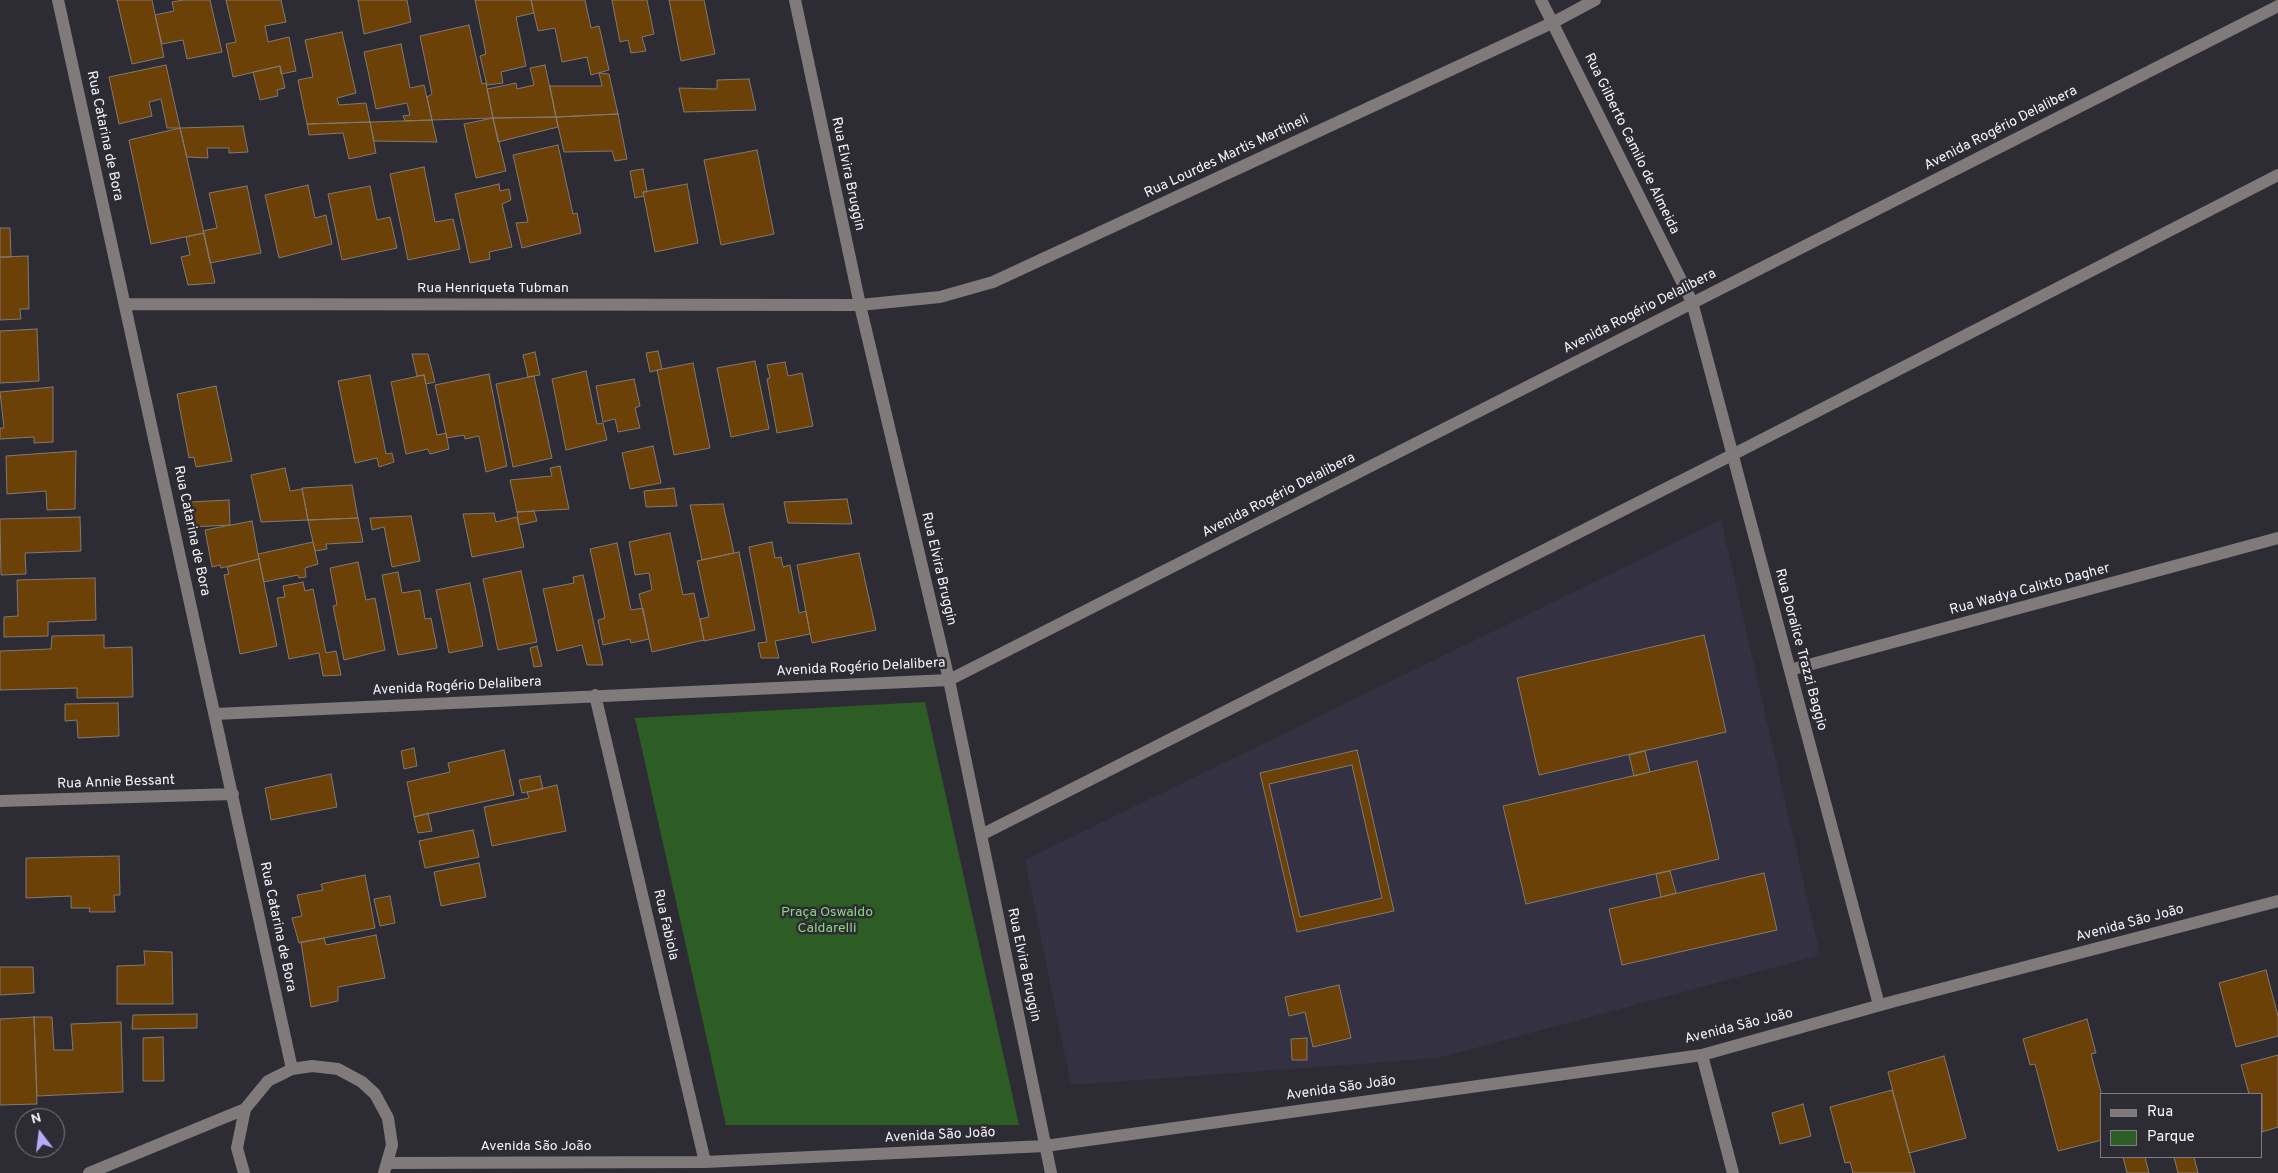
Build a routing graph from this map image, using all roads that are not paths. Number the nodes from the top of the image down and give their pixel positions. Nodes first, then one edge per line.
1 (58, 0) edge
2 (795, 0) edge
3 (1541, 0) edge
4 (1595, 0) edge
5 (2278, 6) edge
6 (1554, 22) junction
7 (2278, 175) edge
8 (1692, 302) junction
9 (125, 304) junction
10 (860, 305) junction
11 (1732, 455) junction
12 (2278, 538) edge
13 (1790, 670) junction
14 (949, 680) junction
15 (595, 696) junction
16 (215, 714) junction
17 (233, 794) junction
18 (0, 801) edge
19 (981, 835) junction
20 (2278, 901) edge
21 (1879, 1005) junction
22 (1702, 1055) junction
23 (292, 1069) junction
24 (245, 1109) junction
25 (1045, 1146) junction
26 (705, 1162) junction
27 (386, 1168) edge
28 (89, 1173) edge
29 (244, 1173) edge
30 (1051, 1173) edge
31 (1733, 1173) edge

1 - 9 street, Rua Catarina de Bora
2 - 10 street, Rua Elvira Bruggin
3 - 6 street, Rua Gilberto Camilo de Almeida
4 - 6 street, Rua Lourdes Martis Martineli
5 - 8 street, Avenida Rogério Delalibera
6 - 8 street, Rua Gilberto Camilo de Almeida
6 - 10 street, Rua Lourdes Martis Martineli
7 - 11 street
8 - 11 street, Rua Doralice Trazzi Baggio
8 - 14 street, Avenida Rogério Delalibera
9 - 10 street, Rua Henriqueta Tubman
9 - 16 street, Rua Catarina de Bora
10 - 14 street, Rua Elvira Bruggin
11 - 13 street, Rua Doralice Trazzi Baggio
11 - 19 street
12 - 13 street, Rua Wadya Calixto Dagher
13 - 21 street, Rua Doralice Trazzi Baggio
14 - 15 street, Avenida Rogério Delalibera
14 - 19 street, Rua Elvira Bruggin
15 - 16 street, Avenida Rogério Delalibera
15 - 26 street, Rua Fabiola
16 - 17 street, Rua Catarina de Bora
17 - 18 street, Rua Annie Bessant
17 - 23 street, Rua Catarina de Bora
19 - 25 street, Rua Elvira Bruggin
20 - 21 street, Avenida São João
21 - 22 street, Avenida São João
22 - 25 street, Avenida São João
22 - 31 street
23 - 24 street
23 - 27 street
24 - 28 street
24 - 29 street
25 - 26 street, Avenida São João
25 - 30 street, Rua Elvira Bruggin
26 - 27 street, Avenida São João

